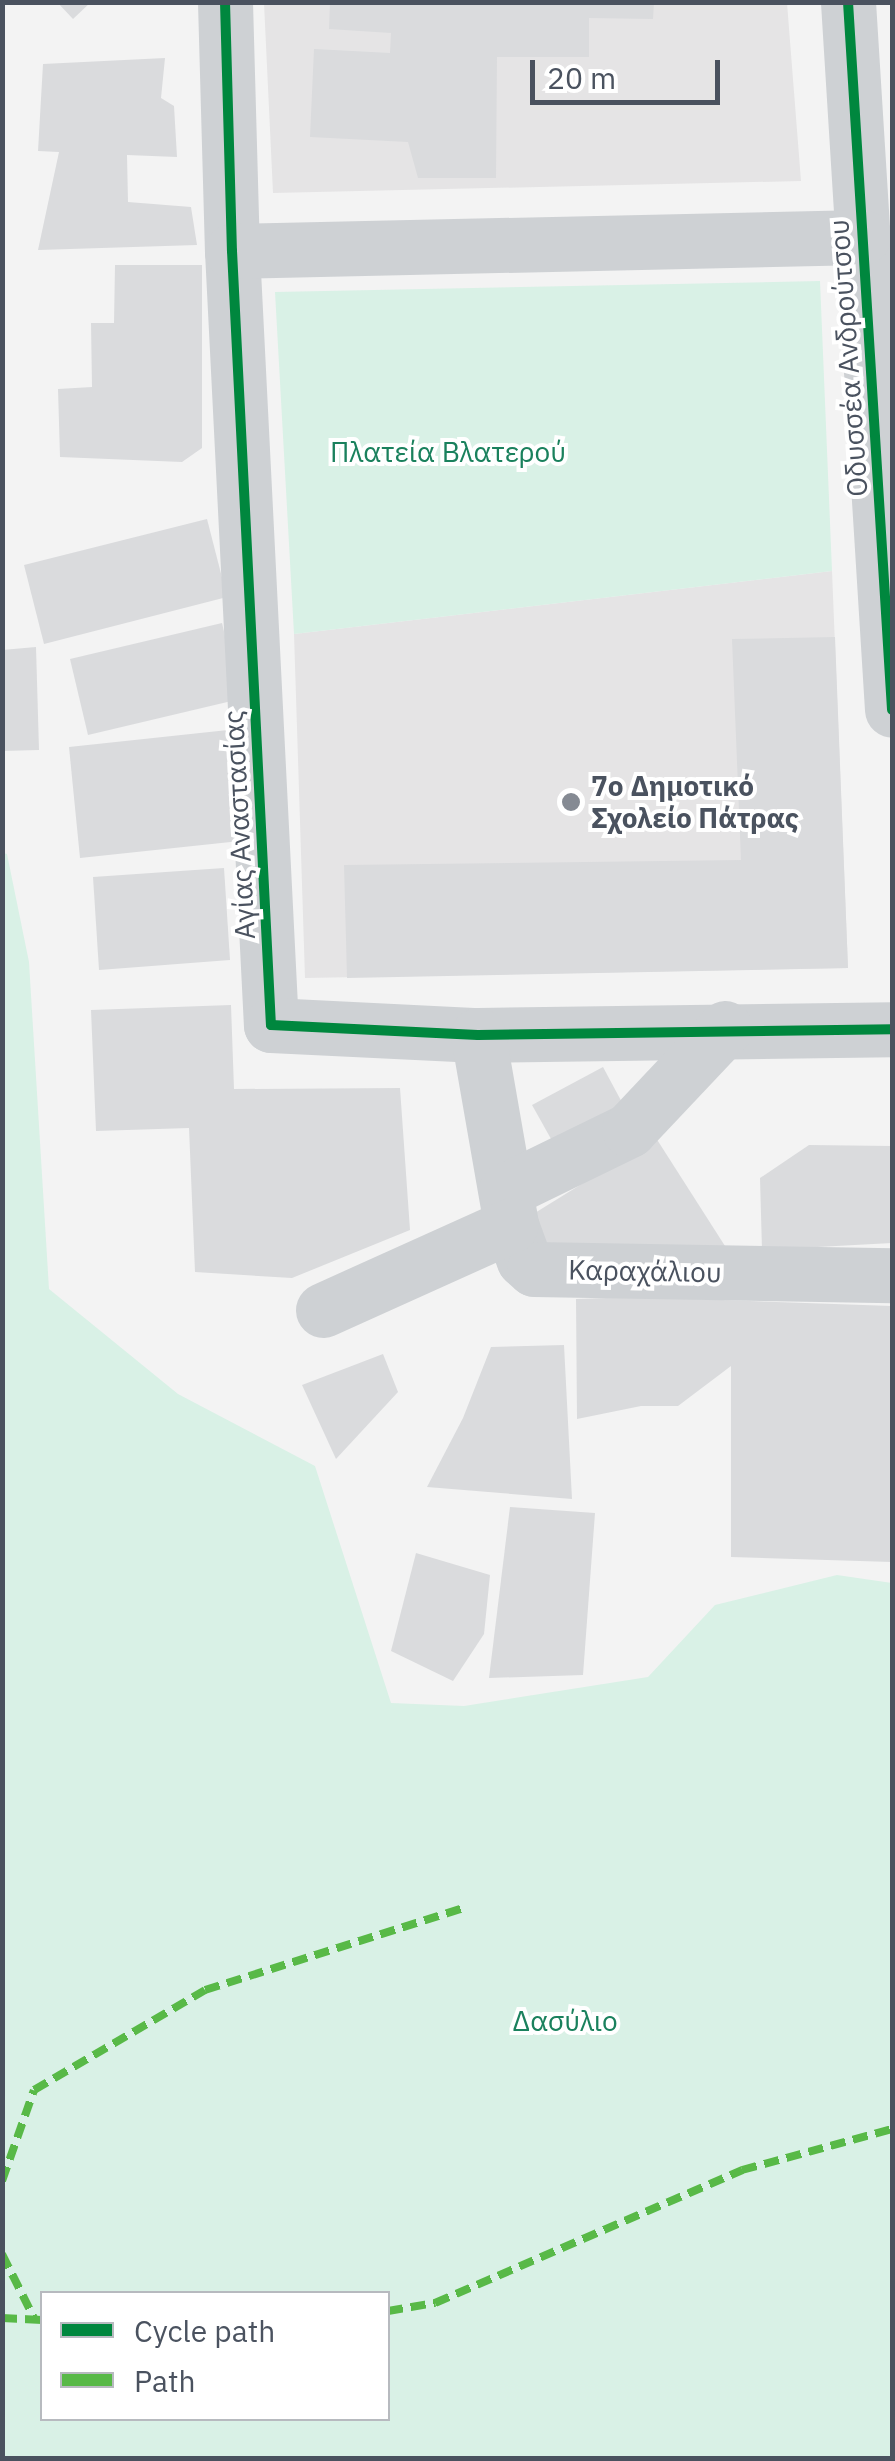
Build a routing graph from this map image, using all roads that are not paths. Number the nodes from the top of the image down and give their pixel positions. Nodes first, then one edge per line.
1 (225, 2) edge
2 (848, 2) edge
3 (863, 237) junction
4 (232, 251) junction
5 (892, 710) edge
6 (725, 1028) junction
7 (892, 1029) edge
8 (478, 1035) junction
9 (508, 1207) junction
10 (892, 1275) edge
11 (323, 1310) dead end

1 - 4 street, Αγίας Αναστασίας
2 - 3 street, Οδυσσέα Ανδρούτσου
3 - 4 street
3 - 5 street, Οδυσσέα Ανδρούτσου
4 - 8 street, Αγίας Αναστασίας
6 - 7 street, Αγίας Αναστασίας
6 - 8 street, Αγίας Αναστασίας
6 - 9 street
8 - 9 street
9 - 10 street, Καραχάλιου
9 - 11 street

